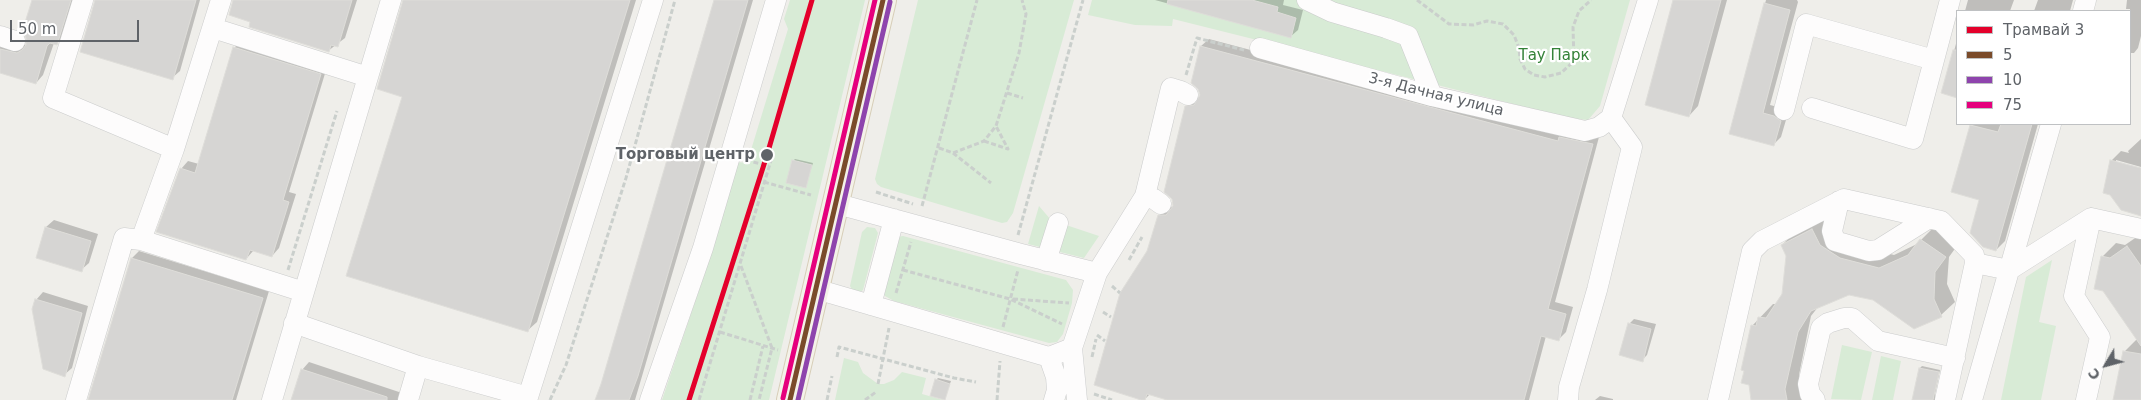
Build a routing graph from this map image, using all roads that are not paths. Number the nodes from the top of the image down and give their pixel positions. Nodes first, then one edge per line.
1 (83, 0) edge
2 (221, 0) edge
3 (391, 0) edge
4 (653, 0) edge
5 (776, 0) edge
6 (883, 0) edge
7 (1307, 0) edge
8 (1648, 0) edge
9 (1950, 0) edge
10 (213, 28) junction
11 (1260, 48) dead end
12 (1934, 60) junction
13 (368, 77) junction
14 (1180, 92) dead end
15 (1432, 96) junction
16 (1812, 108) dead end
17 (1784, 110) dead end
18 (1611, 118) junction
19 (2051, 125) edge
20 (174, 149) junction
21 (823, 199) junction
22 (1839, 201) junction
23 (1929, 218) junction
24 (2091, 218) junction
25 (894, 219) junction
26 (1058, 223) dead end
27 (2141, 228) edge
28 (141, 240) junction
29 (1046, 261) junction
30 (1975, 263) junction
31 (2009, 270) junction
32 (1096, 273) junction
33 (816, 289) junction
34 (304, 292) junction
35 (871, 305) junction
36 (294, 323) junction
37 (1072, 348) junction
38 (1049, 357) junction
39 (1954, 358) junction
40 (418, 366) junction
41 (76, 400) edge
42 (272, 400) edge
43 (408, 400) edge
44 (650, 400) edge
45 (790, 400) edge
46 (1054, 400) edge
47 (1077, 400) edge
48 (1568, 400) edge
49 (1718, 400) edge
50 (1816, 400) edge
51 (1945, 400) edge
52 (1972, 400) edge
53 (2086, 400) edge

1 - 20 lane
2 - 10 lane
3 - 13 lane
4 - 40 lane
5 - 44 lane
6 - 21 main road
7 - 15 lane
8 - 18 lane
9 - 12 lane
10 - 13 lane
10 - 20 lane
11 - 15 lane, 3-я Дачная улица
12 - 16 lane
12 - 17 lane
13 - 34 lane
14 - 32 lane
15 - 18 lane, 3-я Дачная улица
18 - 48 lane
19 - 31 lane
20 - 28 lane
21 - 25 lane
21 - 33 main road
22 - 23 lane
22 - 23 lane
22 - 49 lane
23 - 30 lane
24 - 27 lane
24 - 31 lane
24 - 53 lane
25 - 29 lane
25 - 35 lane
26 - 29 lane
28 - 34 lane
28 - 41 lane
29 - 32 lane
30 - 31 lane
30 - 39 lane
31 - 52 lane
32 - 37 lane
33 - 35 lane
33 - 45 main road
34 - 36 lane
35 - 38 lane
36 - 40 lane
36 - 42 lane
37 - 38 lane
37 - 47 lane
38 - 46 lane
39 - 50 lane
39 - 51 lane
40 - 43 lane

